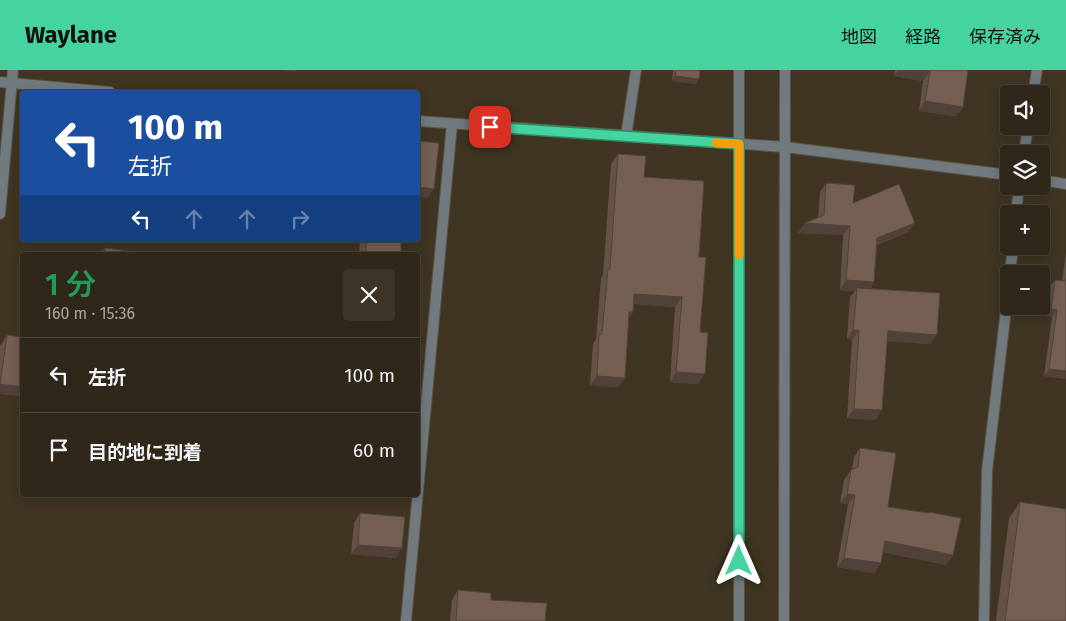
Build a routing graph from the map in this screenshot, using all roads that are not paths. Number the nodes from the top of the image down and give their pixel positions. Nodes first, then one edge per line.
1 (12, 70) edge
2 (636, 70) edge
3 (739, 70) edge
4 (785, 70) edge
5 (1037, 70) edge
6 (0, 82) edge
7 (12, 83) junction
8 (1034, 85) edge
9 (88, 90) edge
10 (420, 121) edge
11 (452, 124) junction
12 (626, 136) junction
13 (739, 144) junction
14 (785, 147) junction
15 (1000, 173) edge
16 (1050, 181) edge
17 (1066, 184) edge
18 (0, 214) edge
19 (1005, 315) edge
20 (420, 470) edge
21 (417, 497) edge
22 (406, 621) edge
23 (739, 621) edge
24 (784, 621) edge
25 (984, 621) edge

1 - 7 street
2 - 12 street
3 - 13 street
4 - 14 street
5 - 8 street
6 - 7 street
7 - 9 street
7 - 18 street
10 - 11 street
11 - 12 street
11 - 20 street
12 - 13 street
13 - 14 street
13 - 23 street
14 - 15 street
14 - 24 street
16 - 17 street
19 - 25 street
21 - 22 street

